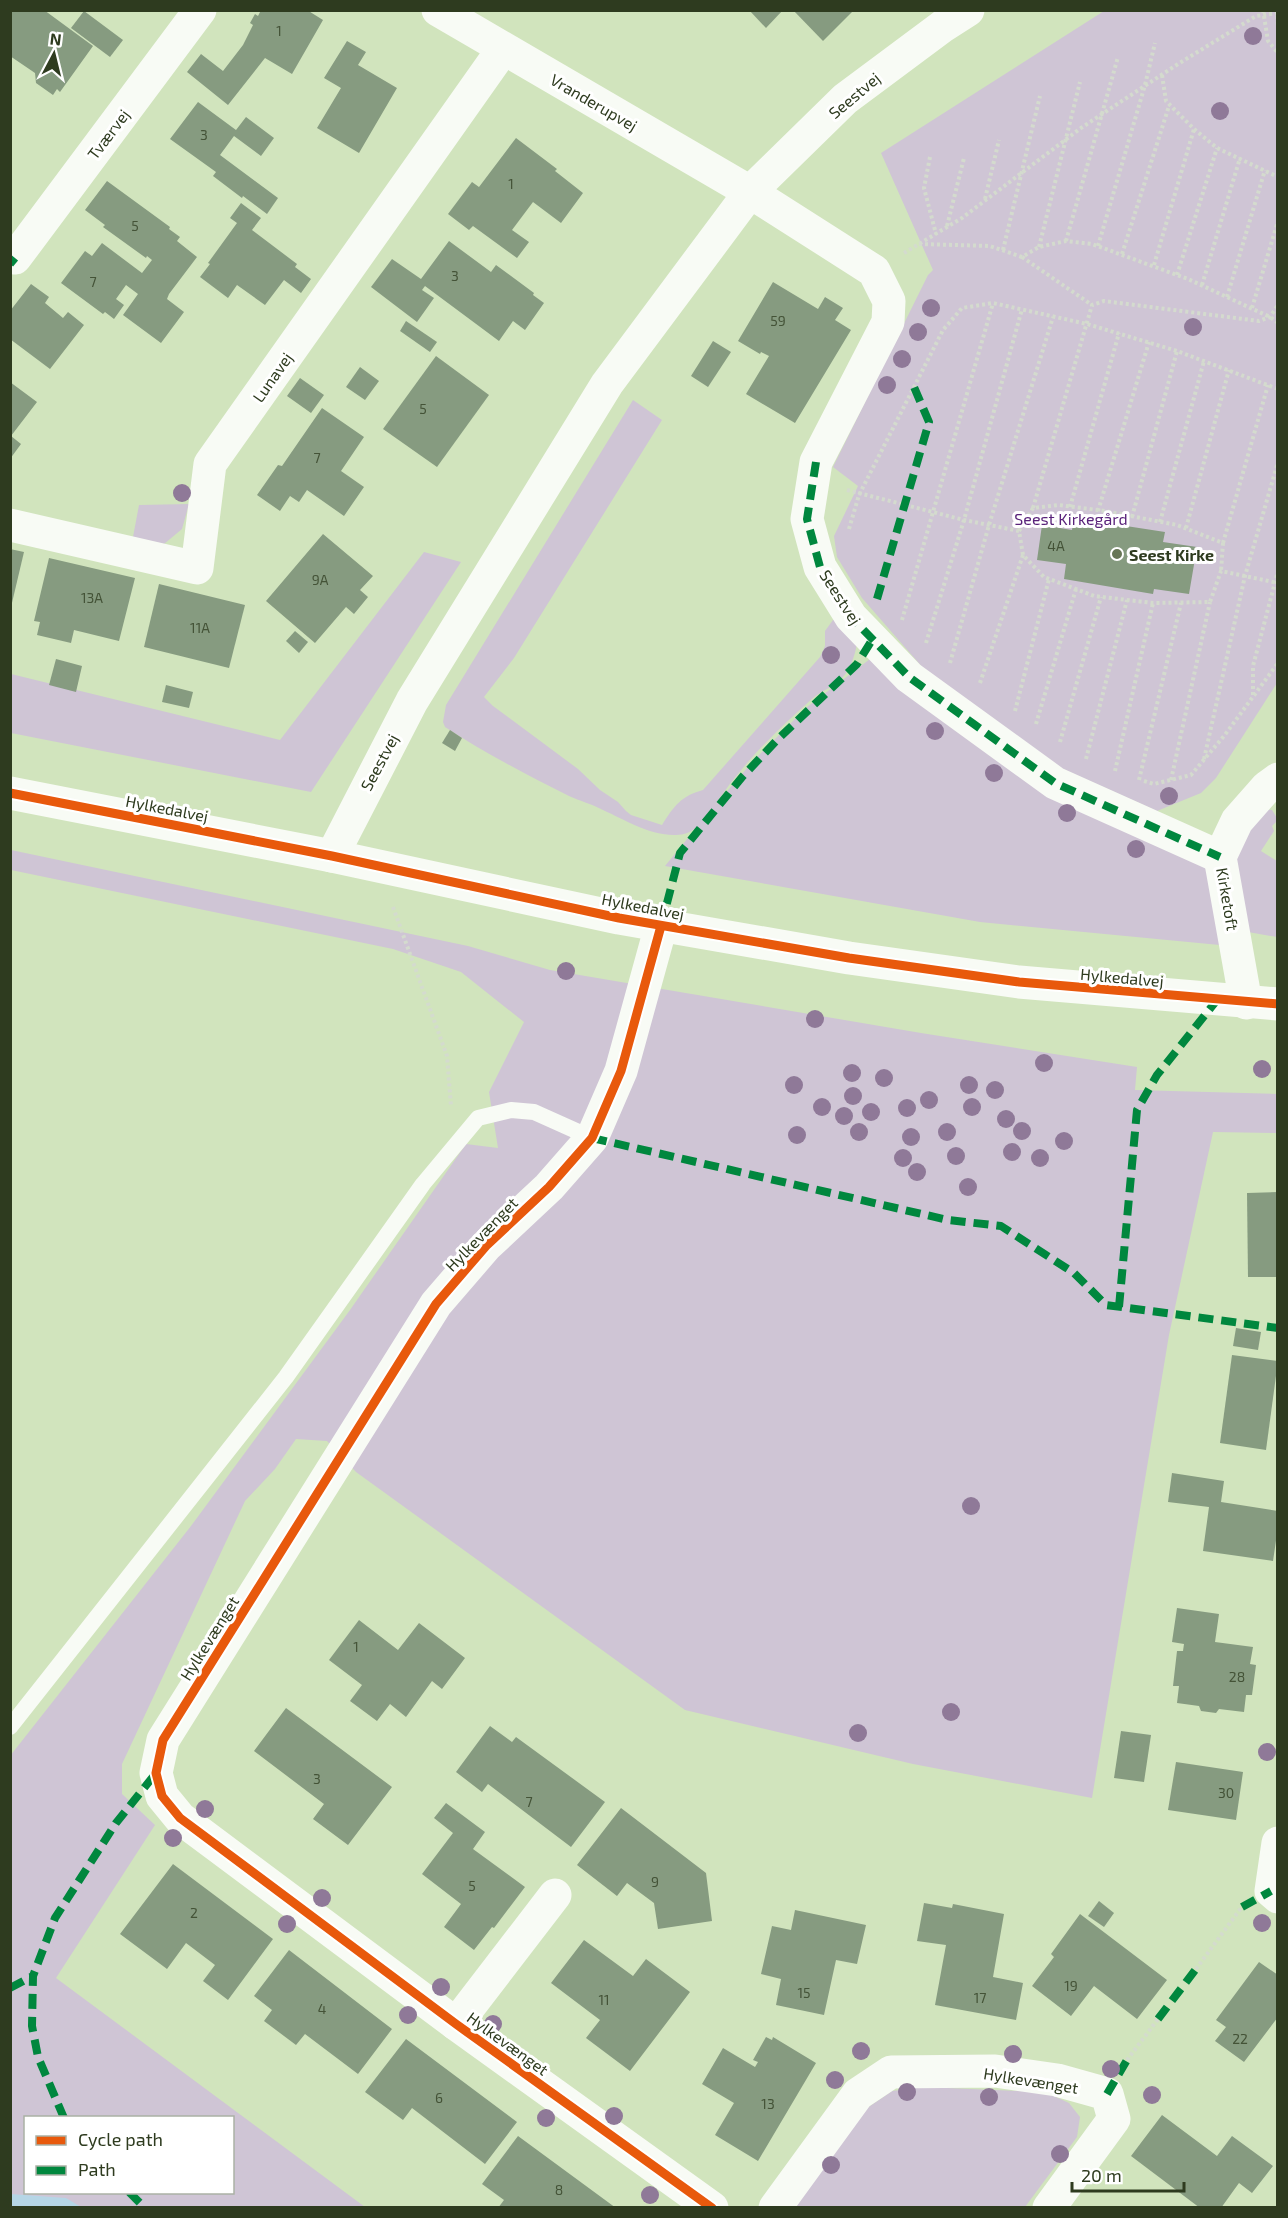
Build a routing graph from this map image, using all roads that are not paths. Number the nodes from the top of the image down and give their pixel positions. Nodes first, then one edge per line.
1 (200, 10) edge
2 (968, 10) edge
3 (455, 15) edge
4 (503, 49) junction
5 (750, 192) junction
6 (15, 258) dead end
7 (10, 525) edge
8 (1278, 779) edge
9 (10, 793) edge
10 (332, 856) junction
11 (1220, 857) junction
12 (661, 926) junction
13 (1262, 1003) edge
14 (592, 1138) junction
15 (10, 1727) edge
16 (1278, 1843) edge
17 (555, 1895) dead end
18 (1278, 1897) edge
19 (456, 2024) junction
20 (712, 2208) edge
21 (775, 2208) edge
22 (1049, 2208) edge

1 - 6 street, Tværvej
2 - 5 street, Seestvej
3 - 4 street, Vranderupvej
4 - 5 street, Vranderupvej
4 - 7 street, Lunavej
5 - 10 street, Seestvej
5 - 11 street, Seestvej
8 - 11 street, Kirketoft
9 - 10 street, Hylkedalvej
10 - 12 street, Hylkedalvej
11 - 13 street, Kirketoft
12 - 13 street, Hylkedalvej
12 - 14 street, Hylkevænget
14 - 15 lane
14 - 19 street, Hylkevænget
16 - 18 street
17 - 19 street, Hylkevænget
19 - 20 street, Hylkevænget
21 - 22 street, Hylkevænget

